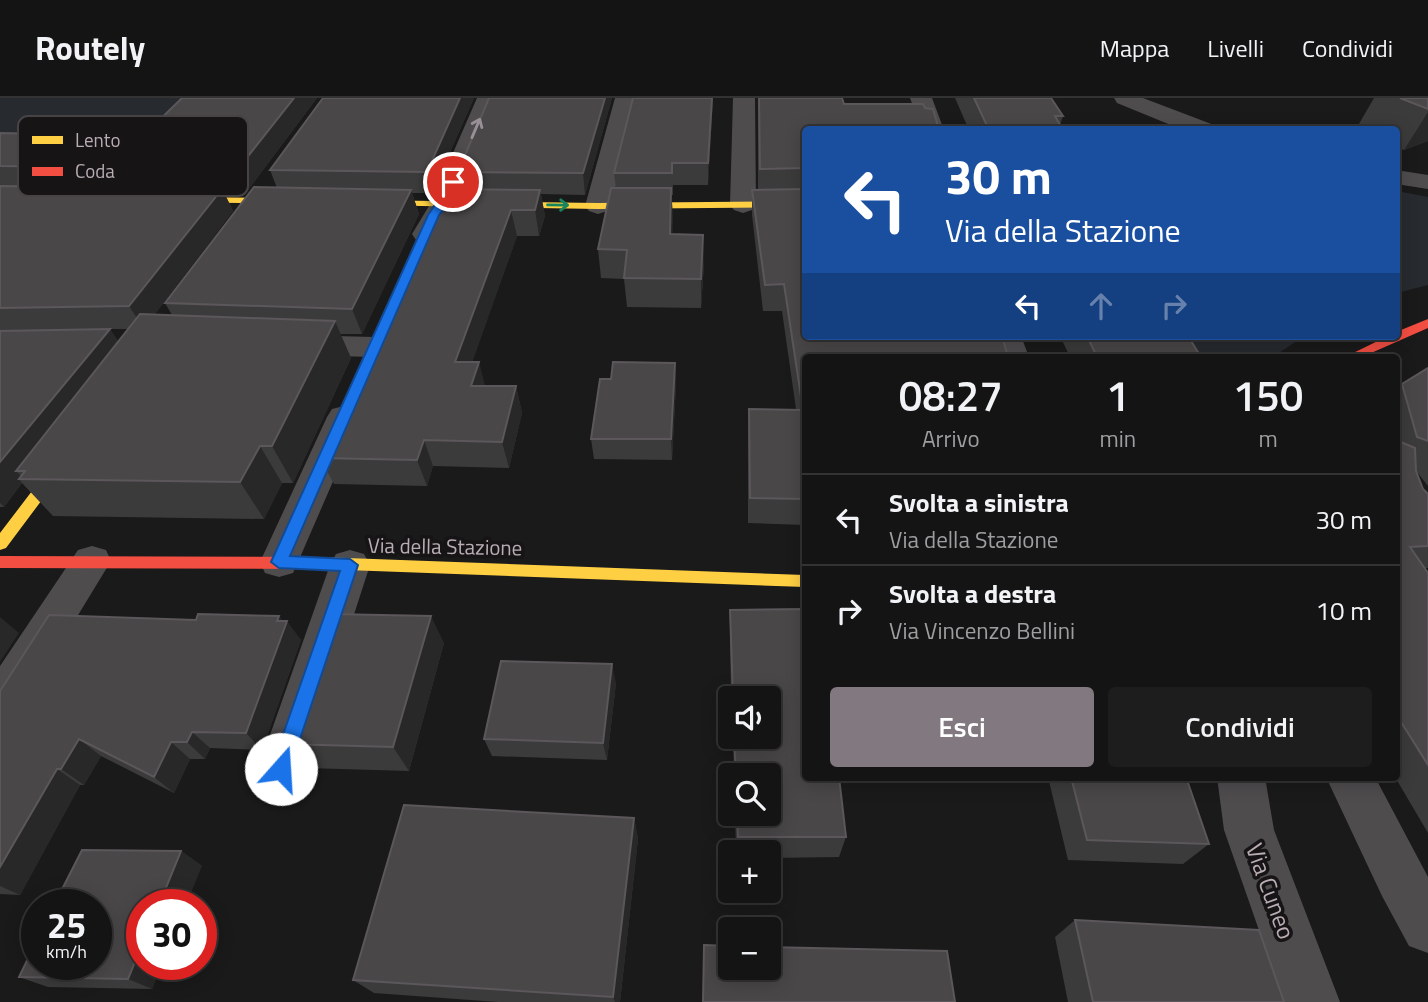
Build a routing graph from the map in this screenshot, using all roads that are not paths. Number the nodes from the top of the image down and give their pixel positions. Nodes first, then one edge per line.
1 (488, 98) edge
2 (626, 98) edge
3 (744, 98) edge
4 (921, 98) edge
5 (1125, 98) edge
6 (932, 126) edge
7 (1195, 126) edge
8 (1400, 178) edge
9 (1428, 182) edge
10 (268, 184) edge
11 (163, 199) edge
12 (257, 201) junction
13 (311, 201) edge
14 (351, 202) edge
15 (444, 203) junction
16 (802, 204) edge
17 (743, 205) junction
18 (598, 206) junction
19 (242, 222) edge
20 (412, 263) edge
21 (1428, 323) edge
22 (1400, 335) edge
23 (1390, 340) edge
24 (267, 344) edge
25 (1358, 354) edge
26 (74, 448) edge
27 (0, 544) edge
28 (92, 561) junction
29 (0, 562) edge
30 (279, 562) junction
31 (350, 565) junction
32 (802, 581) edge
33 (0, 703) edge
34 (281, 769) dead end
35 (1242, 781) edge
36 (1353, 781) edge
37 (1414, 878) edge
38 (1428, 927) edge
39 (1312, 1002) edge

15 -> 1 street
2 - 18 street
3 - 17 street
4 - 6 street
5 - 7 street
8 - 9 street
10 - 12 street
11 - 12 street
12 - 13 street
12 - 19 street
14 - 15 street
15 -> 18 street
15 - 20 street
16 - 17 street
17 - 18 street
21 - 22 street
23 - 25 street
24 - 30 street
26 - 27 street
28 - 29 street, Via della Stazione
28 - 30 street, Via della Stazione
28 - 33 street
30 - 31 street, Via della Stazione
31 - 32 street, Via della Stazione
31 - 34 street
35 - 39 street, Via Cuneo
36 - 37 street
37 - 38 street

